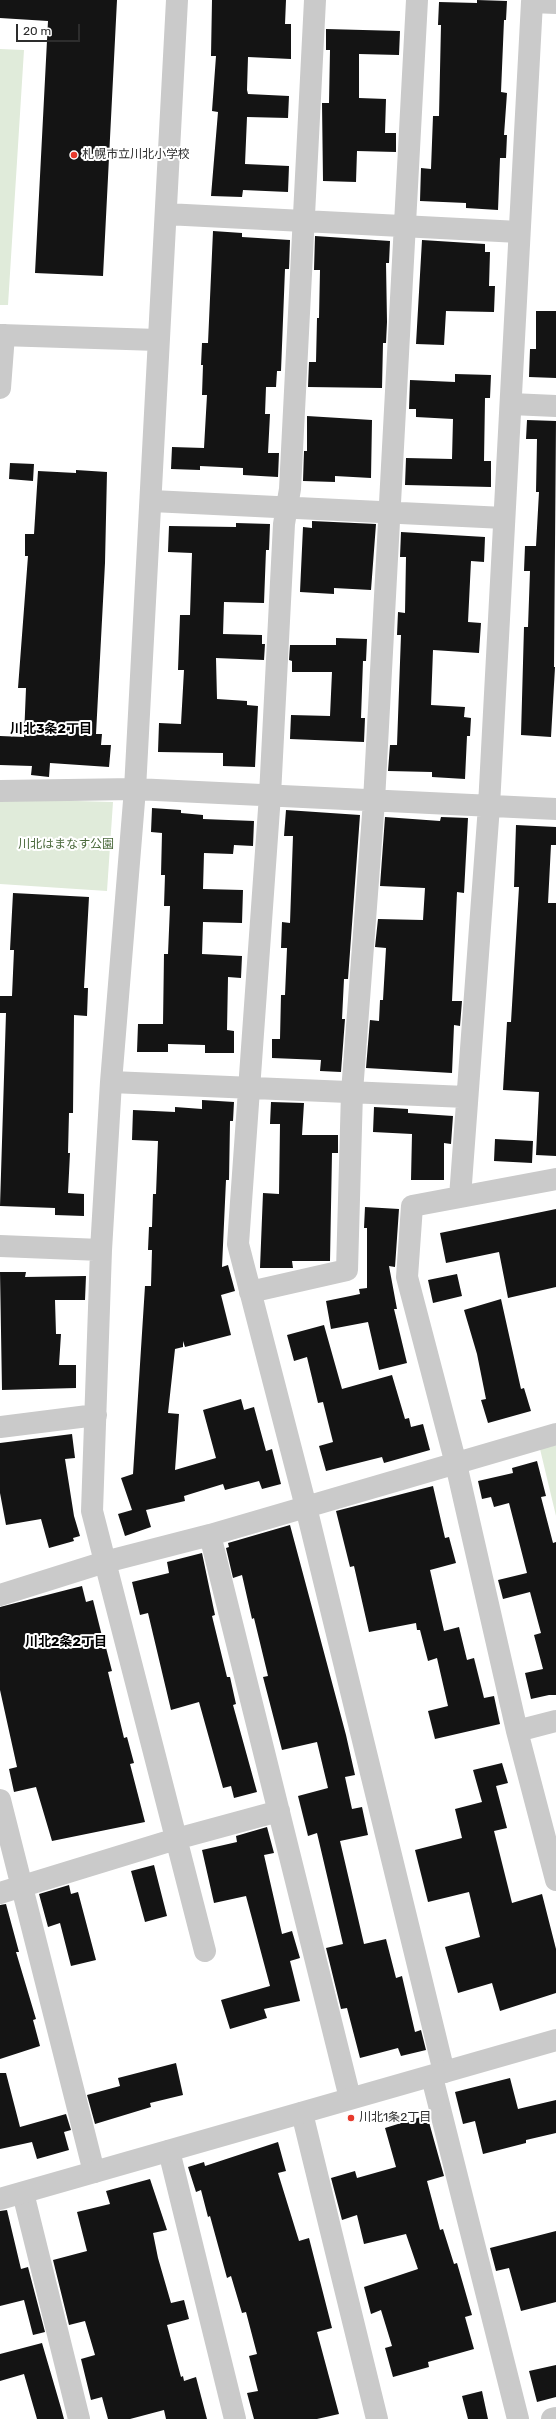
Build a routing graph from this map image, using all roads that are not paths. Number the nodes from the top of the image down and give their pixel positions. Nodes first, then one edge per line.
1 (177, 0) edge
2 (315, 0) edge
3 (417, 0) edge
4 (556, 3) edge
5 (166, 214) junction
6 (304, 222) junction
7 (405, 227) junction
8 (519, 232) junction
9 (2, 335) edge
10 (158, 340) junction
11 (0, 388) edge
12 (510, 404) junction
13 (556, 406) edge
14 (152, 502) junction
15 (287, 508) junction
16 (390, 514) junction
17 (504, 518) junction
18 (135, 789) junction
19 (0, 791) edge
20 (270, 795) junction
21 (374, 801) junction
22 (489, 806) junction
23 (556, 809) edge
24 (111, 1082) junction
25 (249, 1088) junction
26 (352, 1092) junction
27 (466, 1097) junction
28 (556, 1179) edge
29 (460, 1197) junction
30 (0, 1246) edge
31 (101, 1250) junction
32 (250, 1292) junction
33 (96, 1415) junction
34 (0, 1427) edge
35 (556, 1434) edge
36 (456, 1464) junction
37 (306, 1507) junction
38 (210, 1535) junction
39 (105, 1562) junction
40 (0, 1595) edge
41 (556, 1721) edge
42 (517, 1731) junction
43 (0, 1800) edge
44 (279, 1811) junction
45 (176, 1839) junction
46 (556, 1880) edge
47 (22, 1887) junction
48 (0, 1893) edge
49 (205, 1951) dead end
50 (556, 2040) edge
51 (438, 2074) junction
52 (350, 2098) junction
53 (302, 2113) junction
54 (169, 2151) junction
55 (94, 2172) junction
56 (23, 2193) junction
57 (0, 2199) edge
58 (556, 2418) edge
59 (79, 2419) edge
60 (235, 2419) edge
61 (377, 2419) edge
62 (518, 2419) edge
63 (552, 2419) edge

1 - 5 street
2 - 6 street
3 - 7 street
4 - 8 street
5 - 6 street
5 - 10 street
6 - 7 street
6 - 15 street
7 - 8 street
7 - 16 street
8 - 12 street
9 - 10 street
9 - 11 street
10 - 14 street
12 - 13 street
12 - 17 street
14 - 15 street
14 - 18 street
15 - 16 street
15 - 20 street
16 - 17 street
16 - 21 street
17 - 22 street
18 - 19 street
18 - 20 street
18 - 24 street
20 - 21 street
20 - 25 street
21 - 22 street
21 - 26 street
22 - 23 street
22 - 27 street
24 - 25 street
24 - 31 street
25 - 26 street
25 - 32 street
26 - 27 street
26 - 32 street
27 - 29 street
28 - 29 street
29 - 36 street
30 - 31 street
31 - 33 street
32 - 37 street
33 - 34 street
33 - 39 street
35 - 36 street
36 - 37 street
36 - 42 street
37 - 38 street
37 - 51 street
38 - 39 street
38 - 44 street
39 - 40 street
39 - 45 street
41 - 42 street
42 - 46 street
43 - 47 street
44 - 45 street
44 - 52 street
45 - 47 street
45 - 49 street
47 - 48 street
47 - 55 street
50 - 51 street
51 - 52 street
51 - 62 street
52 - 53 street
53 - 54 street
53 - 61 street
54 - 55 street
54 - 60 street
55 - 56 street
56 - 57 street
56 - 59 street
58 - 63 street

